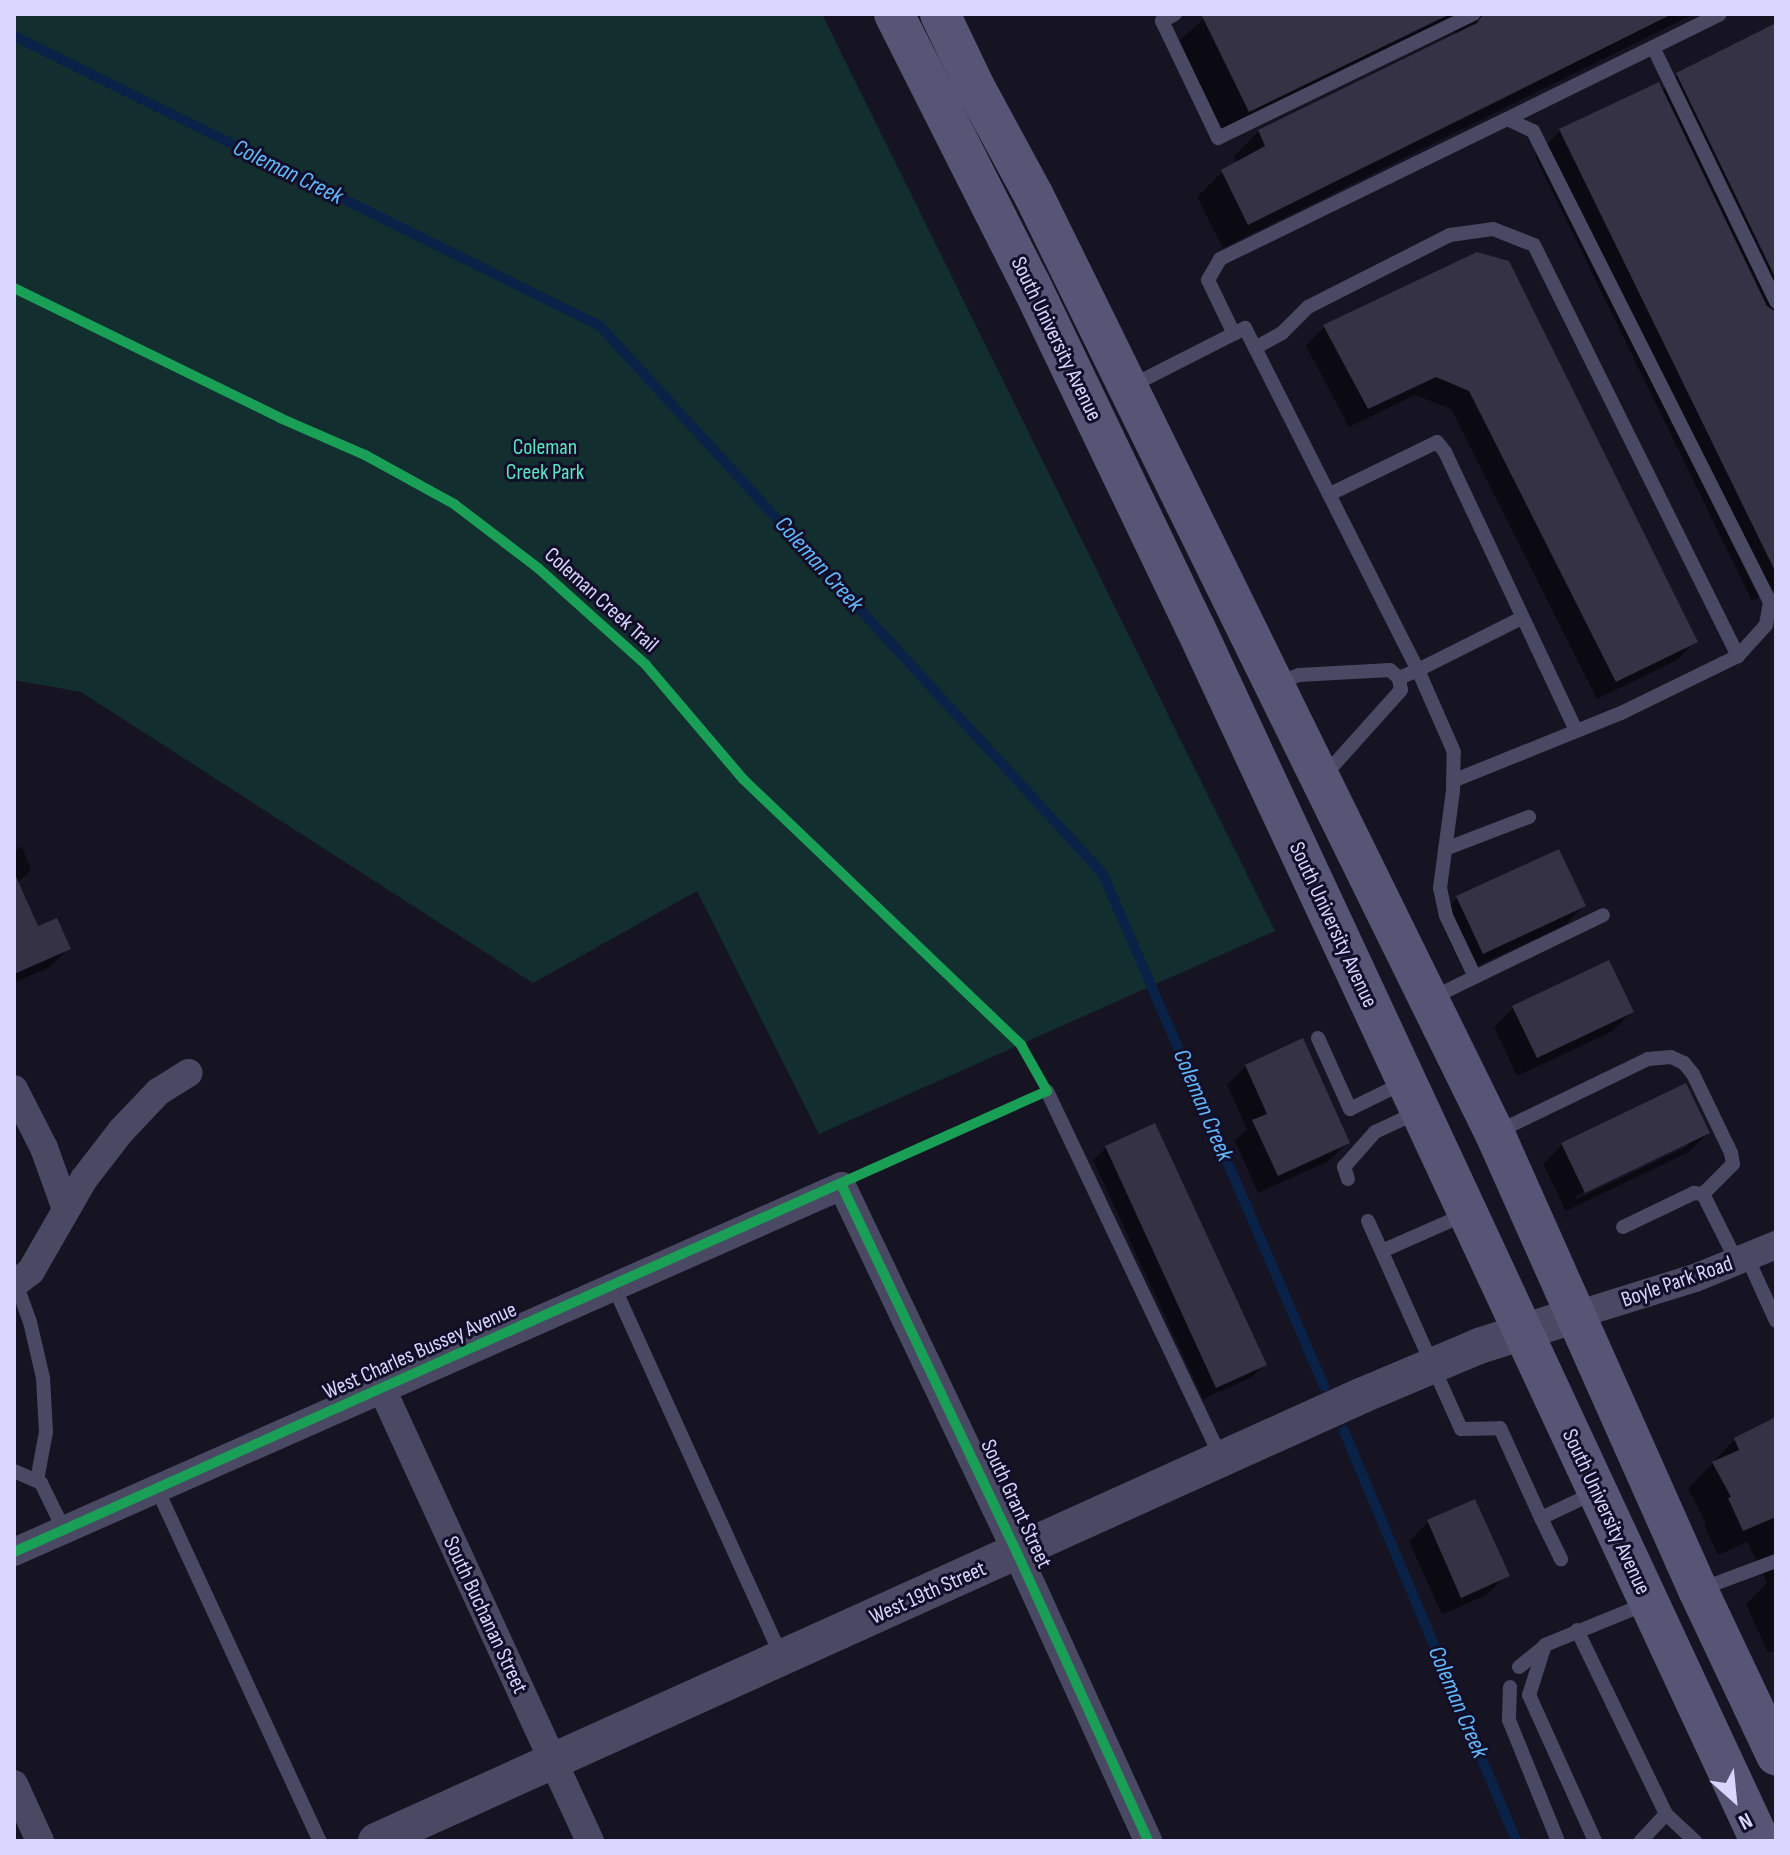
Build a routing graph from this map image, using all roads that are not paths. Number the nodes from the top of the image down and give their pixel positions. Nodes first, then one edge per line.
1 (894, 14) edge
2 (940, 14) edge
3 (1175, 14) edge
4 (1473, 14) edge
5 (1720, 14) edge
6 (1653, 47) junction
7 (1507, 119) junction
8 (1776, 302) edge
9 (1234, 334) junction
10 (1255, 348) junction
11 (1128, 388) junction
12 (1330, 494) junction
13 (1773, 601) edge
14 (1522, 618) junction
15 (1738, 656) junction
16 (1418, 670) junction
17 (1399, 678) junction
18 (1272, 684) junction
19 (1576, 731) junction
20 (1320, 780) junction
21 (1453, 781) junction
22 (1529, 817) dead end
23 (1445, 849) junction
24 (1603, 915) dead end
25 (1475, 977) junction
26 (1429, 999) junction
27 (1318, 1038) dead end
28 (189, 1073) dead end
29 (14, 1089) edge
30 (1047, 1091) dead end
31 (1414, 1096) junction
32 (1495, 1134) junction
33 (1348, 1179) dead end
34 (842, 1186) joint
35 (1703, 1194) junction
36 (66, 1209) junction
37 (1470, 1212) junction
38 (1368, 1221) dead end
39 (1623, 1227) dead end
40 (1776, 1245) edge
41 (1382, 1251) junction
42 (1742, 1260) junction
43 (15, 1284) edge
44 (614, 1287) junction
45 (1576, 1315) junction
46 (1776, 1321) edge
47 (1525, 1329) junction
48 (1434, 1365) junction
49 (382, 1389) junction
50 (1222, 1461) junction
51 (14, 1471) edge
52 (37, 1480) junction
53 (157, 1489) junction
54 (1596, 1492) junction
55 (1541, 1518) junction
56 (64, 1530) junction
57 (14, 1552) edge
58 (1017, 1553) junction
59 (1561, 1559) dead end
60 (1776, 1561) edge
61 (1698, 1590) junction
62 (1648, 1603) junction
63 (1577, 1630) junction
64 (1545, 1645) junction
65 (782, 1659) junction
66 (1519, 1667) dead end
67 (1510, 1687) dead end
68 (1776, 1755) edge
69 (552, 1762) junction
70 (14, 1784) edge
71 (1666, 1814) junction
72 (40, 1841) edge
73 (320, 1841) edge
74 (376, 1841) edge
75 (590, 1841) edge
76 (1148, 1841) edge
77 (1558, 1841) edge
78 (1595, 1841) edge
79 (1641, 1841) edge
80 (1695, 1841) edge
81 (1760, 1841) edge

1 - 31 main road, South University Avenue
2 - 11 main road, South University Avenue
3 - 4 lane
5 - 6 lane
6 - 7 lane
6 - 8 lane
7 - 9 lane
7 - 13 lane
9 - 10 lane
9 - 11 lane
10 - 12 lane
10 - 15 lane
11 - 18 main road, South University Avenue
12 - 14 lane
12 - 16 lane
13 - 15 lane
14 - 16 lane
14 - 19 lane
15 - 19 lane
16 - 17 lane
16 - 21 lane
17 - 18 lane
17 - 20 lane
18 - 20 main road, South University Avenue
19 - 21 lane
20 - 26 main road, South University Avenue
21 - 23 lane
22 - 23 lane
23 - 25 lane
24 - 25 lane
25 - 26 lane
26 - 32 main road, South University Avenue
27 - 31 lane
28 - 36 street
29 - 36 street
30 - 50 lane
31 - 33 lane
31 - 37 main road, South University Avenue
32 - 35 lane
32 - 45 main road, South University Avenue
34 - 44 street, West Charles Bussey Avenue
34 - 58 street, South Grant Street
35 - 39 lane
35 - 42 lane
36 - 43 street
37 - 41 lane
37 - 47 main road, South University Avenue
38 - 41 lane
40 - 42 street, Boyle Park Road
41 - 48 lane
42 - 45 street, Boyle Park Road
42 - 46 lane
43 - 52 lane
44 - 49 street, West Charles Bussey Avenue
44 - 65 lane
45 - 47 street, West 19th Street
45 - 61 main road, South University Avenue
47 - 48 street, West 19th Street
47 - 54 main road, South University Avenue
48 - 50 street, West 19th Street
48 - 55 lane
49 - 53 street, West Charles Bussey Avenue
49 - 69 street, South Buchanan Street
50 - 58 street, West 19th Street
51 - 52 lane
52 - 56 lane
53 - 56 street, West Charles Bussey Avenue
53 - 73 lane
54 - 55 lane
54 - 62 main road, South University Avenue
55 - 59 lane
56 - 57 street, West Charles Bussey Avenue
58 - 65 street, West 19th Street
58 - 76 street, South Grant Street
60 - 61 lane
61 - 68 main road, South University Avenue
62 - 63 lane
62 - 81 main road, South University Avenue
63 - 64 lane
63 - 71 lane
64 - 66 lane
64 - 78 lane
65 - 69 street, West 19th Street
67 - 77 lane
69 - 74 street, West 19th Street
69 - 75 street, South Buchanan Street
70 - 72 street
71 - 79 lane
71 - 80 lane

